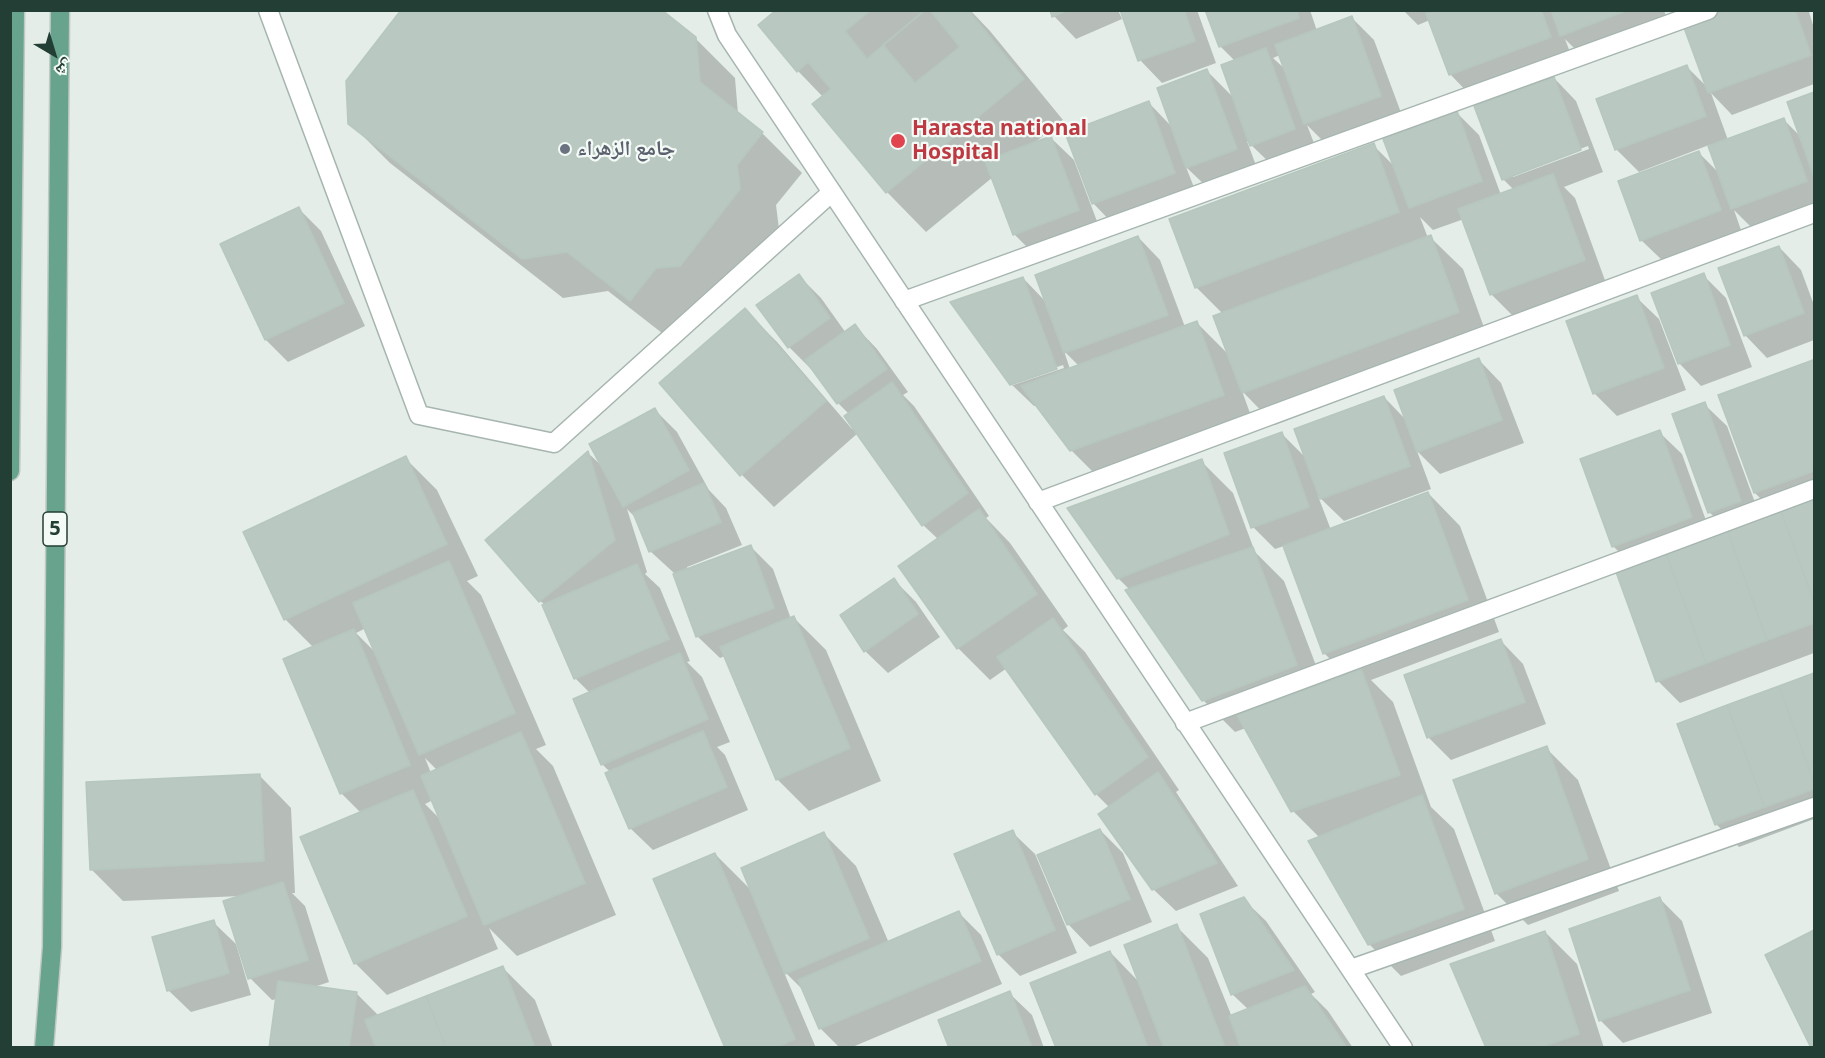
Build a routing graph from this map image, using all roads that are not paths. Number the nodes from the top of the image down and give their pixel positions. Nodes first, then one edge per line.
1 (15, 10) edge
2 (60, 10) edge
3 (268, 10) edge
4 (717, 10) edge
5 (1708, 10) edge
6 (832, 192) junction
7 (1815, 213) edge
8 (904, 301) junction
9 (10, 471) edge
10 (1815, 489) edge
11 (1038, 502) junction
12 (1185, 723) junction
13 (1815, 807) edge
14 (1351, 969) junction
15 (44, 1047) edge
16 (1403, 1047) edge

1 - 9 main road
2 - 15 main road, 5
3 - 6 street
4 - 6 street
5 - 8 street
6 - 8 street
7 - 11 street
8 - 11 street
10 - 12 street
11 - 12 street
12 - 14 street
13 - 14 street
14 - 16 street

